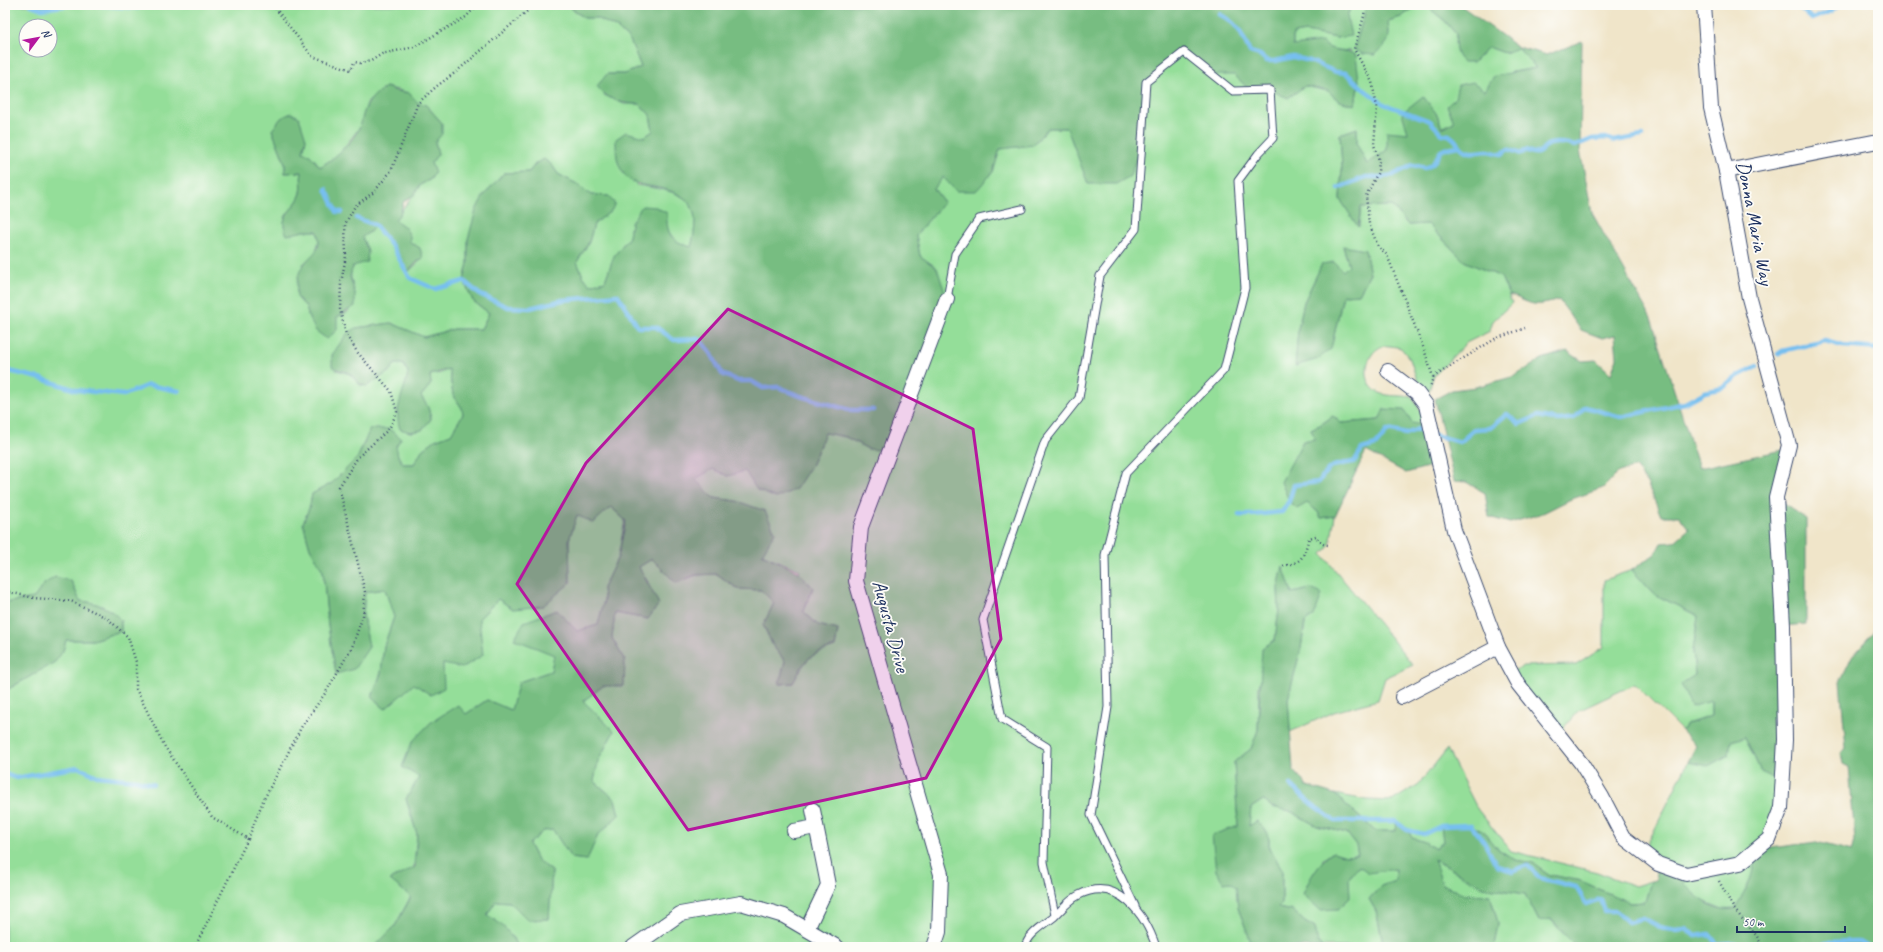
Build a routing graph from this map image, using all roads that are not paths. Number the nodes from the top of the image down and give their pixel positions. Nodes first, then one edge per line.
1 (1704, 5) edge
2 (1878, 141) edge
3 (1726, 172) junction
4 (1022, 209) dead end
5 (947, 299) joint
6 (1388, 372) dead end
7 (1498, 647) junction
8 (1402, 696) dead end
9 (813, 810) dead end
10 (816, 827) junction
11 (794, 831) dead end
12 (1135, 906) junction
13 (1055, 915) junction
14 (807, 929) junction
15 (821, 943) edge
16 (633, 947) edge
17 (837, 947) edge
18 (934, 947) edge
19 (1025, 947) edge
20 (1156, 947) edge

1 - 3 street, Donna Maria Way
2 - 3 street
3 - 7 street, Donna Maria Way
4 - 5 lane
5 - 18 street, Augusta Drive
6 - 7 street
7 - 8 street
9 - 10 street
10 - 11 street
10 - 14 street
12 - 13 lane
12 - 13 lane
12 - 20 lane
13 - 19 lane
14 - 15 street
14 - 16 street
15 - 17 street

